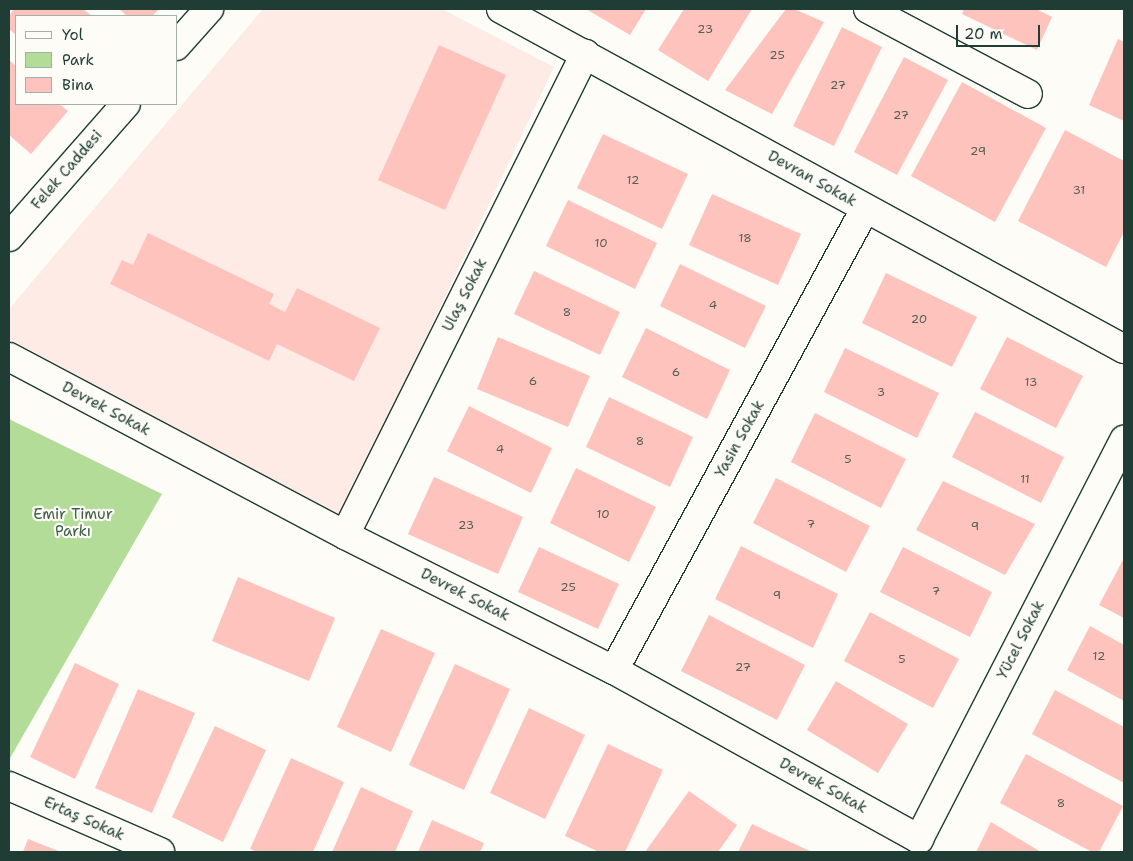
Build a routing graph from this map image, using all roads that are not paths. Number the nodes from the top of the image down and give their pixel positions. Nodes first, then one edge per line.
1 (209, 9) edge
2 (501, 9) edge
3 (868, 9) edge
4 (178, 44) edge
5 (585, 54) junction
6 (1028, 94) dead end
7 (125, 105) edge
8 (866, 209) junction
9 (9, 237) edge
10 (1124, 348) edge
11 (9, 357) edge
12 (1124, 440) edge
13 (345, 535) junction
14 (614, 670) junction
15 (9, 786) edge
16 (918, 839) joint
17 (160, 852) edge

1 - 4 street
2 - 5 street, Devran Sokak
3 - 6 street
5 - 8 street, Devran Sokak
5 - 13 street, Ulaş Sokak
7 - 9 street, Felek Caddesi
8 - 10 street, Devran Sokak
8 - 14 street, Yasin Sokak
11 - 13 street, Devrek Sokak
12 - 16 street, Yücel Sokak
13 - 14 street, Devrek Sokak
14 - 16 street, Devrek Sokak
15 - 17 street, Ertaş Sokak

